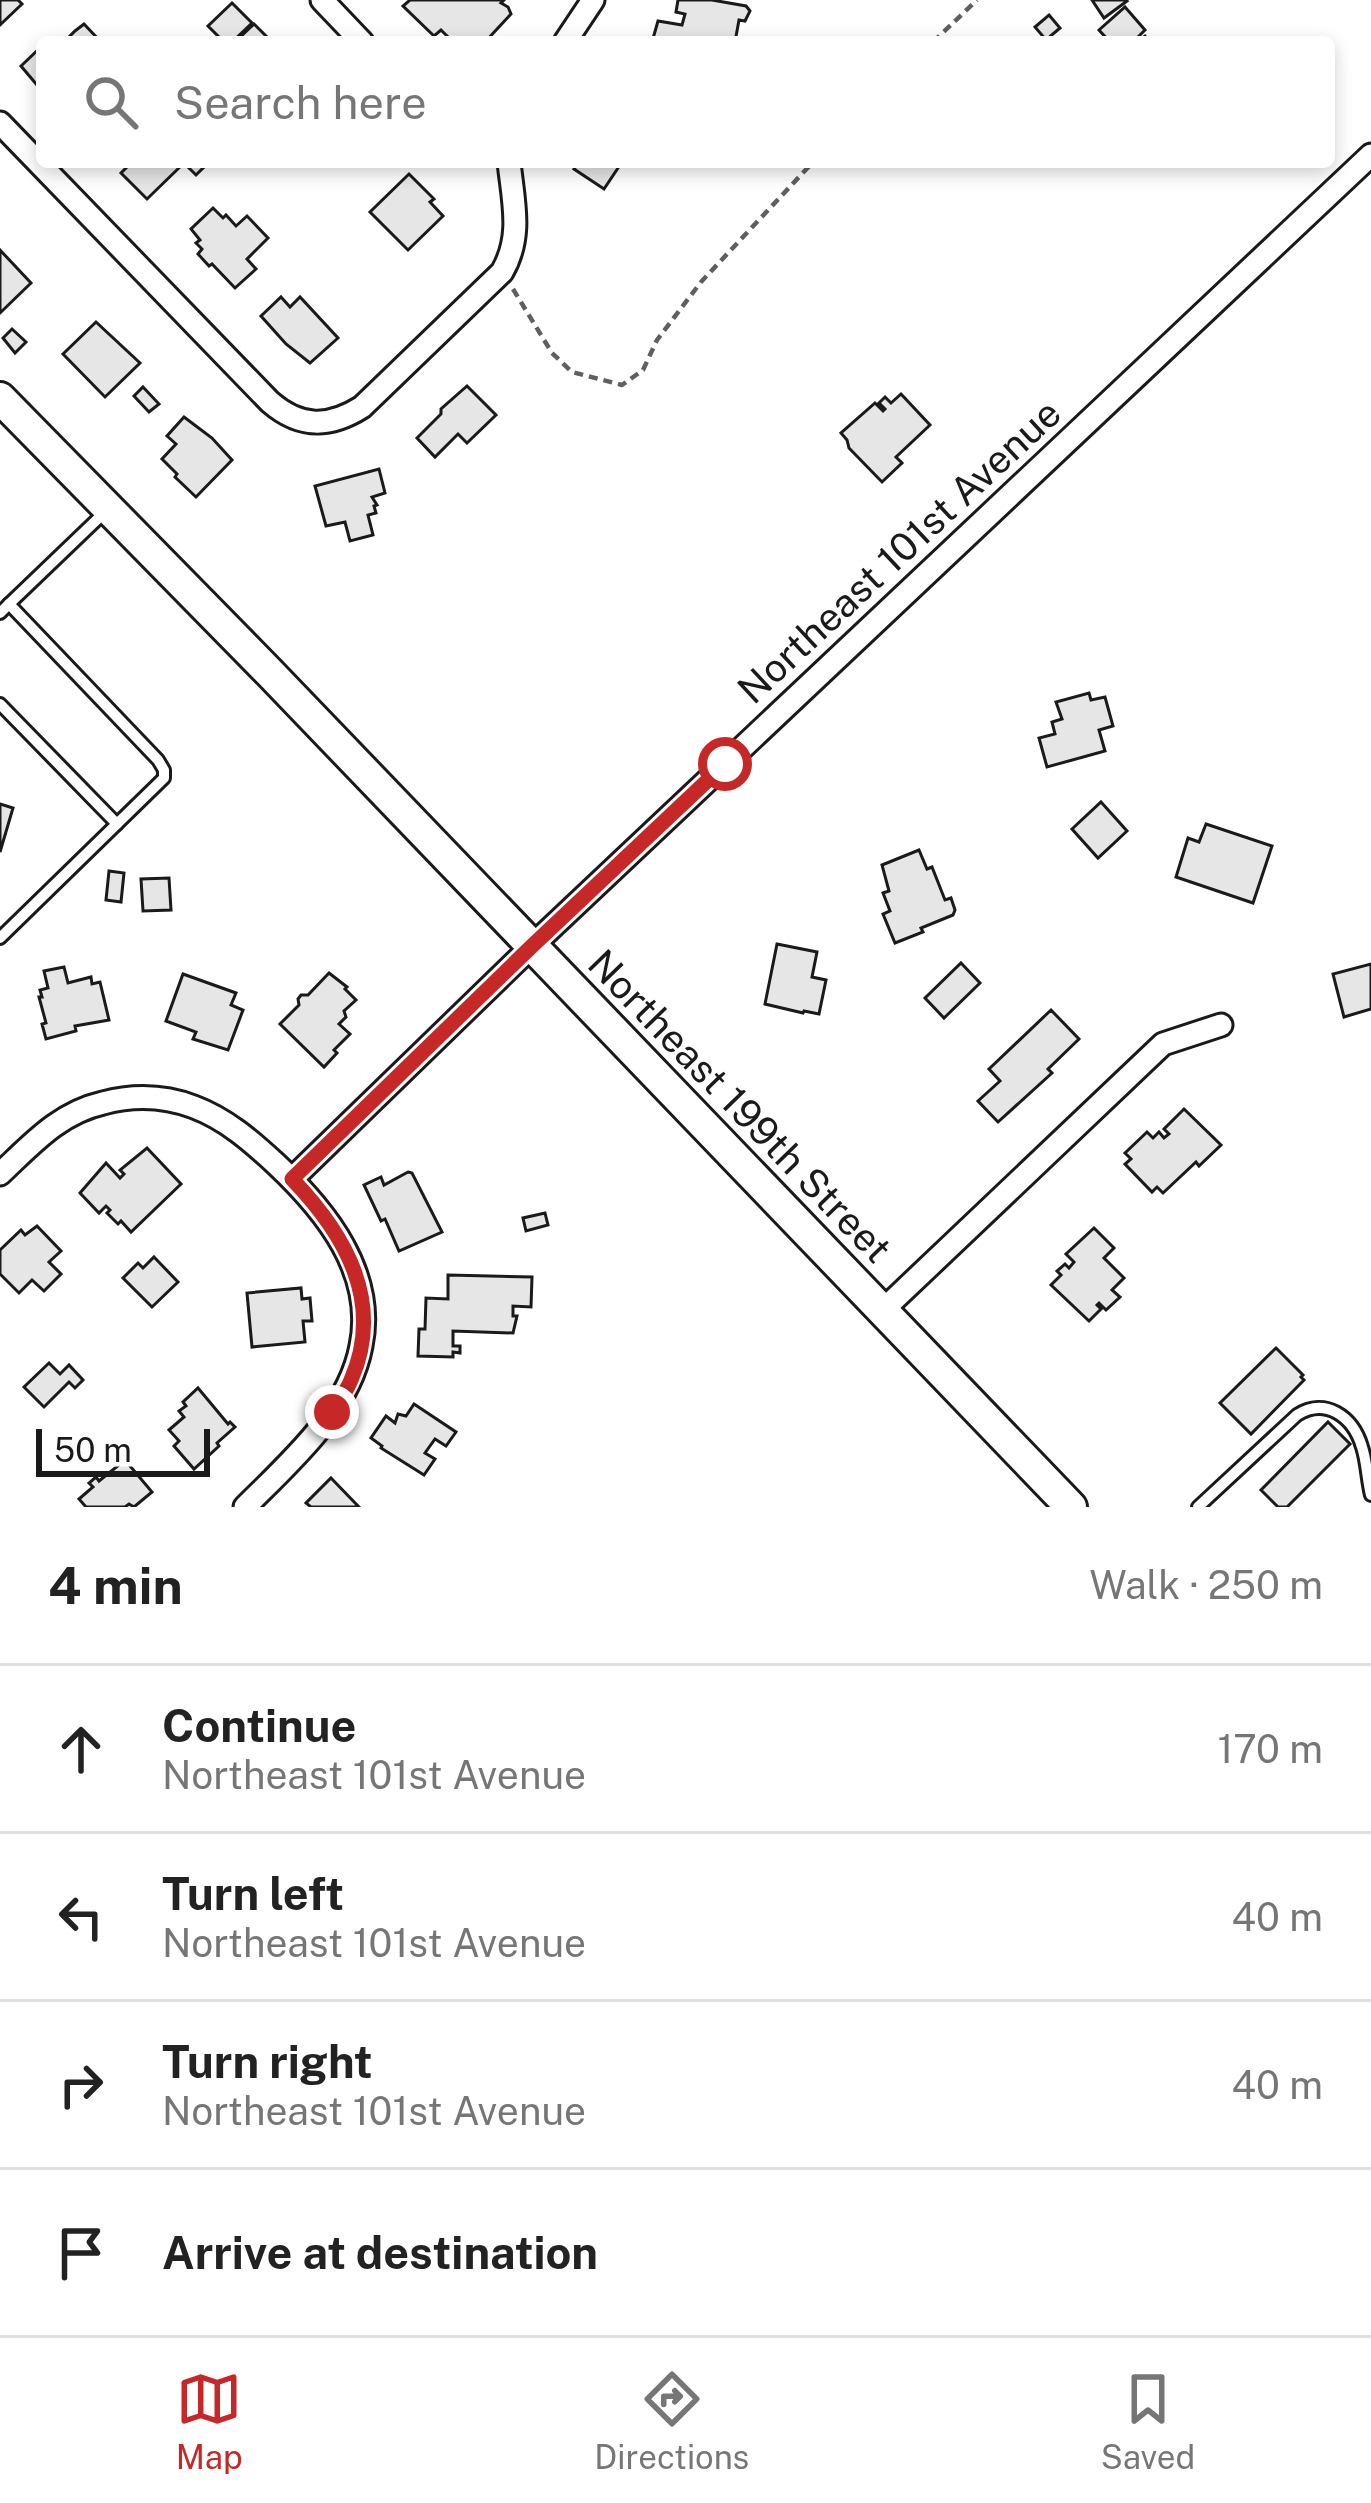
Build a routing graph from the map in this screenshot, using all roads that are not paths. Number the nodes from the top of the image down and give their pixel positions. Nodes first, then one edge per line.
1 (322, 0) edge
2 (593, 0) edge
3 (356, 36) edge
4 (569, 36) edge
5 (0, 123) edge
6 (1371, 155) edge
7 (36, 160) edge
8 (44, 168) edge
9 (509, 168) edge
10 (0, 398) edge
11 (107, 510) junction
12 (4, 609) edge
13 (0, 704) edge
14 (116, 824) junction
15 (0, 938) edge
16 (532, 946) junction
17 (1221, 1025) dead end
18 (0, 1174) edge
19 (292, 1179) junction
20 (882, 1311) junction
21 (1371, 1495) edge
22 (245, 1507) edge
23 (1071, 1507) edge
24 (1198, 1507) edge

1 - 3 street
2 - 4 street
5 - 7 street
6 - 16 street, Northeast 101st Avenue
8 - 9 street
10 - 11 main road, Northeast 199th Street
11 - 12 lane
11 - 16 main road, Northeast 199th Street
12 - 14 lane
13 - 14 lane
14 - 15 lane
16 - 19 street, Northeast 101st Avenue
16 - 20 main road, Northeast 199th Street
17 - 20 street
18 - 19 street
19 - 22 street
20 - 23 main road, Northeast 199th Street
21 - 24 lane

